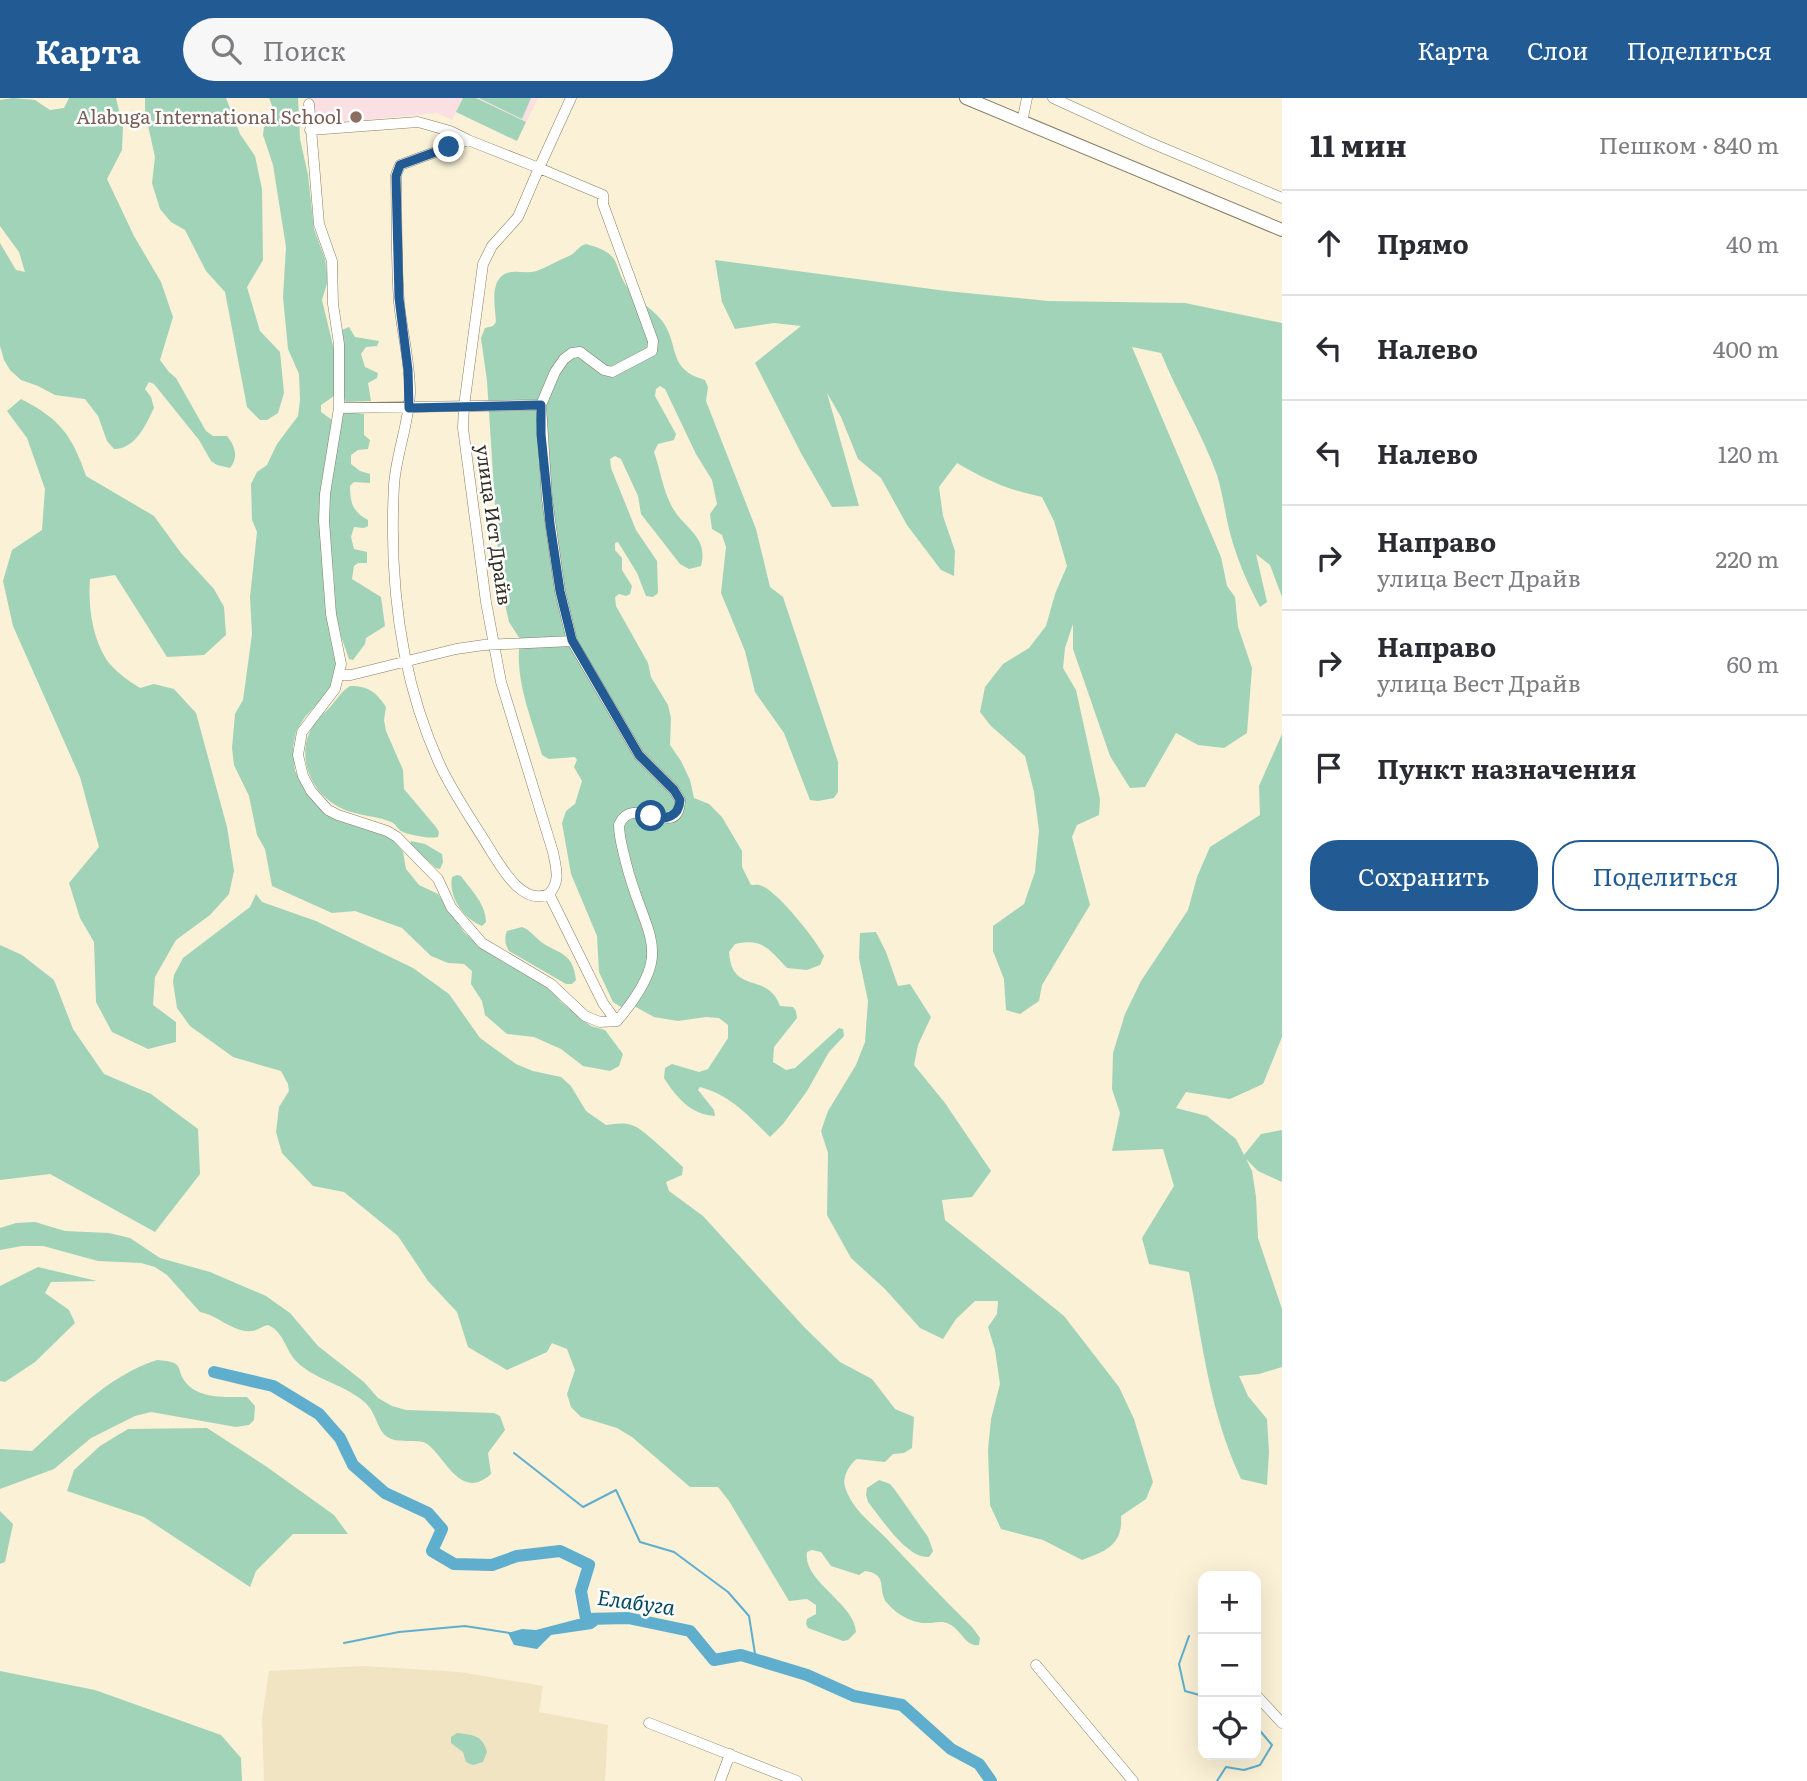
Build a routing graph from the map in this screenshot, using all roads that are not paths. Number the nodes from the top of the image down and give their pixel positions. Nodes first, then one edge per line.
1 (570, 98) edge
2 (966, 98) edge
3 (1027, 98) edge
4 (1053, 98) edge
5 (309, 104) dead end
6 (1022, 122) junction
7 (310, 130) junction
8 (468, 140) junction
9 (538, 168) junction
10 (1282, 198) edge
11 (1282, 230) edge
12 (541, 405) junction
13 (464, 406) junction
14 (339, 408) junction
15 (409, 408) junction
16 (572, 640) junction
17 (494, 644) junction
18 (405, 660) junction
19 (340, 675) junction
20 (549, 894) junction
21 (616, 1021) junction
22 (1036, 1665) dead end
23 (1258, 1697) edge
24 (649, 1723) dead end
25 (1282, 1723) edge
26 (730, 1754) junction
27 (720, 1781) edge
28 (797, 1781) edge
29 (1133, 1781) edge

1 - 9 street, улица Ист Драйв
2 - 6 main road
3 - 6 street
4 - 10 street
5 - 7 street
6 - 11 main road
7 - 8 street
7 - 14 street
8 - 9 street
8 - 15 street
9 - 12 street
9 - 13 street, улица Ист Драйв
12 - 13 street
12 - 16 street
13 - 15 street
13 - 17 street, улица Ист Драйв
14 - 15 street
14 - 19 street
15 - 18 street
16 - 17 street
16 - 21 street
17 - 18 street
17 - 20 street, улица Ист Драйв
18 - 19 street
18 - 20 street
19 - 21 street
20 - 21 street
22 - 29 street
23 - 25 street
24 - 26 street
26 - 27 street
26 - 28 street

